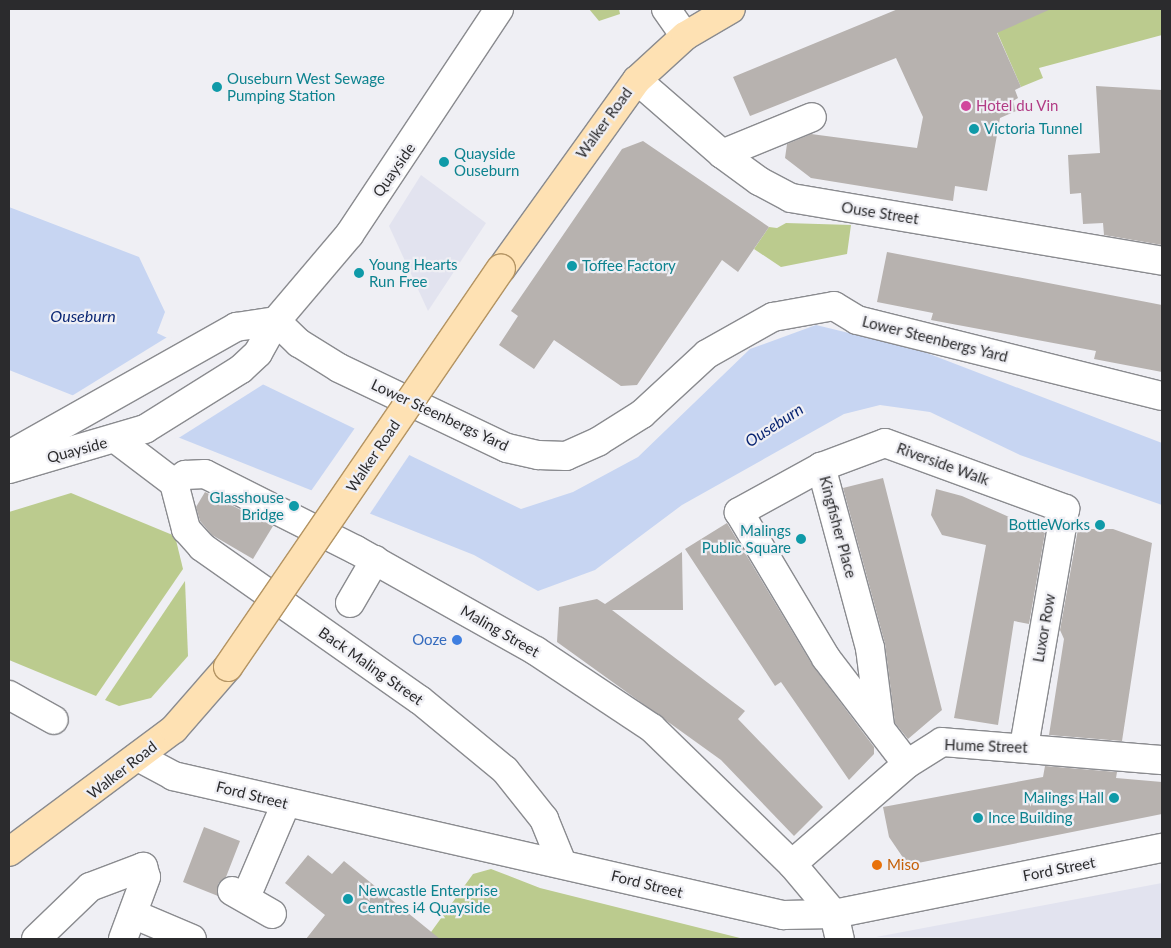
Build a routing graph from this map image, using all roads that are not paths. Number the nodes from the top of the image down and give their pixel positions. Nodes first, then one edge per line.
1 (499, 9) edge
2 (666, 9) edge
3 (731, 9) edge
4 (693, 30) junction
5 (636, 80) junction
6 (812, 117) dead end
7 (722, 154) junction
8 (1162, 261) edge
9 (276, 321) junction
10 (1162, 396) edge
11 (116, 439) junction
12 (9, 455) edge
13 (821, 467) junction
14 (9, 469) edge
15 (180, 479) junction
16 (1065, 509) joint
17 (366, 555) junction
18 (350, 603) dead end
19 (9, 695) edge
20 (54, 720) dead end
21 (880, 726) junction
22 (1024, 747) junction
23 (138, 757) junction
24 (1162, 760) edge
25 (907, 764) junction
26 (286, 803) junction
27 (1162, 848) edge
28 (9, 852) edge
29 (562, 862) junction
30 (792, 864) junction
31 (133, 914) junction
32 (272, 914) dead end
33 (837, 927) edge
34 (36, 939) edge
35 (123, 939) edge
36 (192, 939) edge

1 - 9 street, Quayside
2 - 4 street
3 - 4 main road, Walker Road
4 - 5 main road, Walker Road
5 - 7 street, Ouse Street
5 - 23 main road, Walker Road, bridge
6 - 7 street
7 - 8 street, Ouse Street
9 - 10 street, Lower Steenbergs Yard
9 - 11 street, Quayside
9 - 12 street, Quayside
11 - 14 street, Quayside
11 - 15 street
13 - 16 street, Riverside Walk
13 - 21 street, Kingfisher Place
13 - 21 street, Kingfisher Place
15 - 17 street, Maling Street
15 - 29 street, Back Maling Street
16 - 22 street, Luxor Row
17 - 18 street
17 - 30 street, Maling Street
19 - 20 street
21 - 25 street, Kingfisher Place
22 - 24 street, Hume Street
22 - 25 street, Hume Street
23 - 26 street, Ford Street
23 - 28 main road, Walker Road
25 - 30 street, Hume Street
26 - 29 street, Ford Street
26 - 32 street
27 - 33 street, Ford Street
29 - 33 street, Ford Street
30 - 33 street, Maling Street
31 - 34 street
31 - 35 street
31 - 36 street

